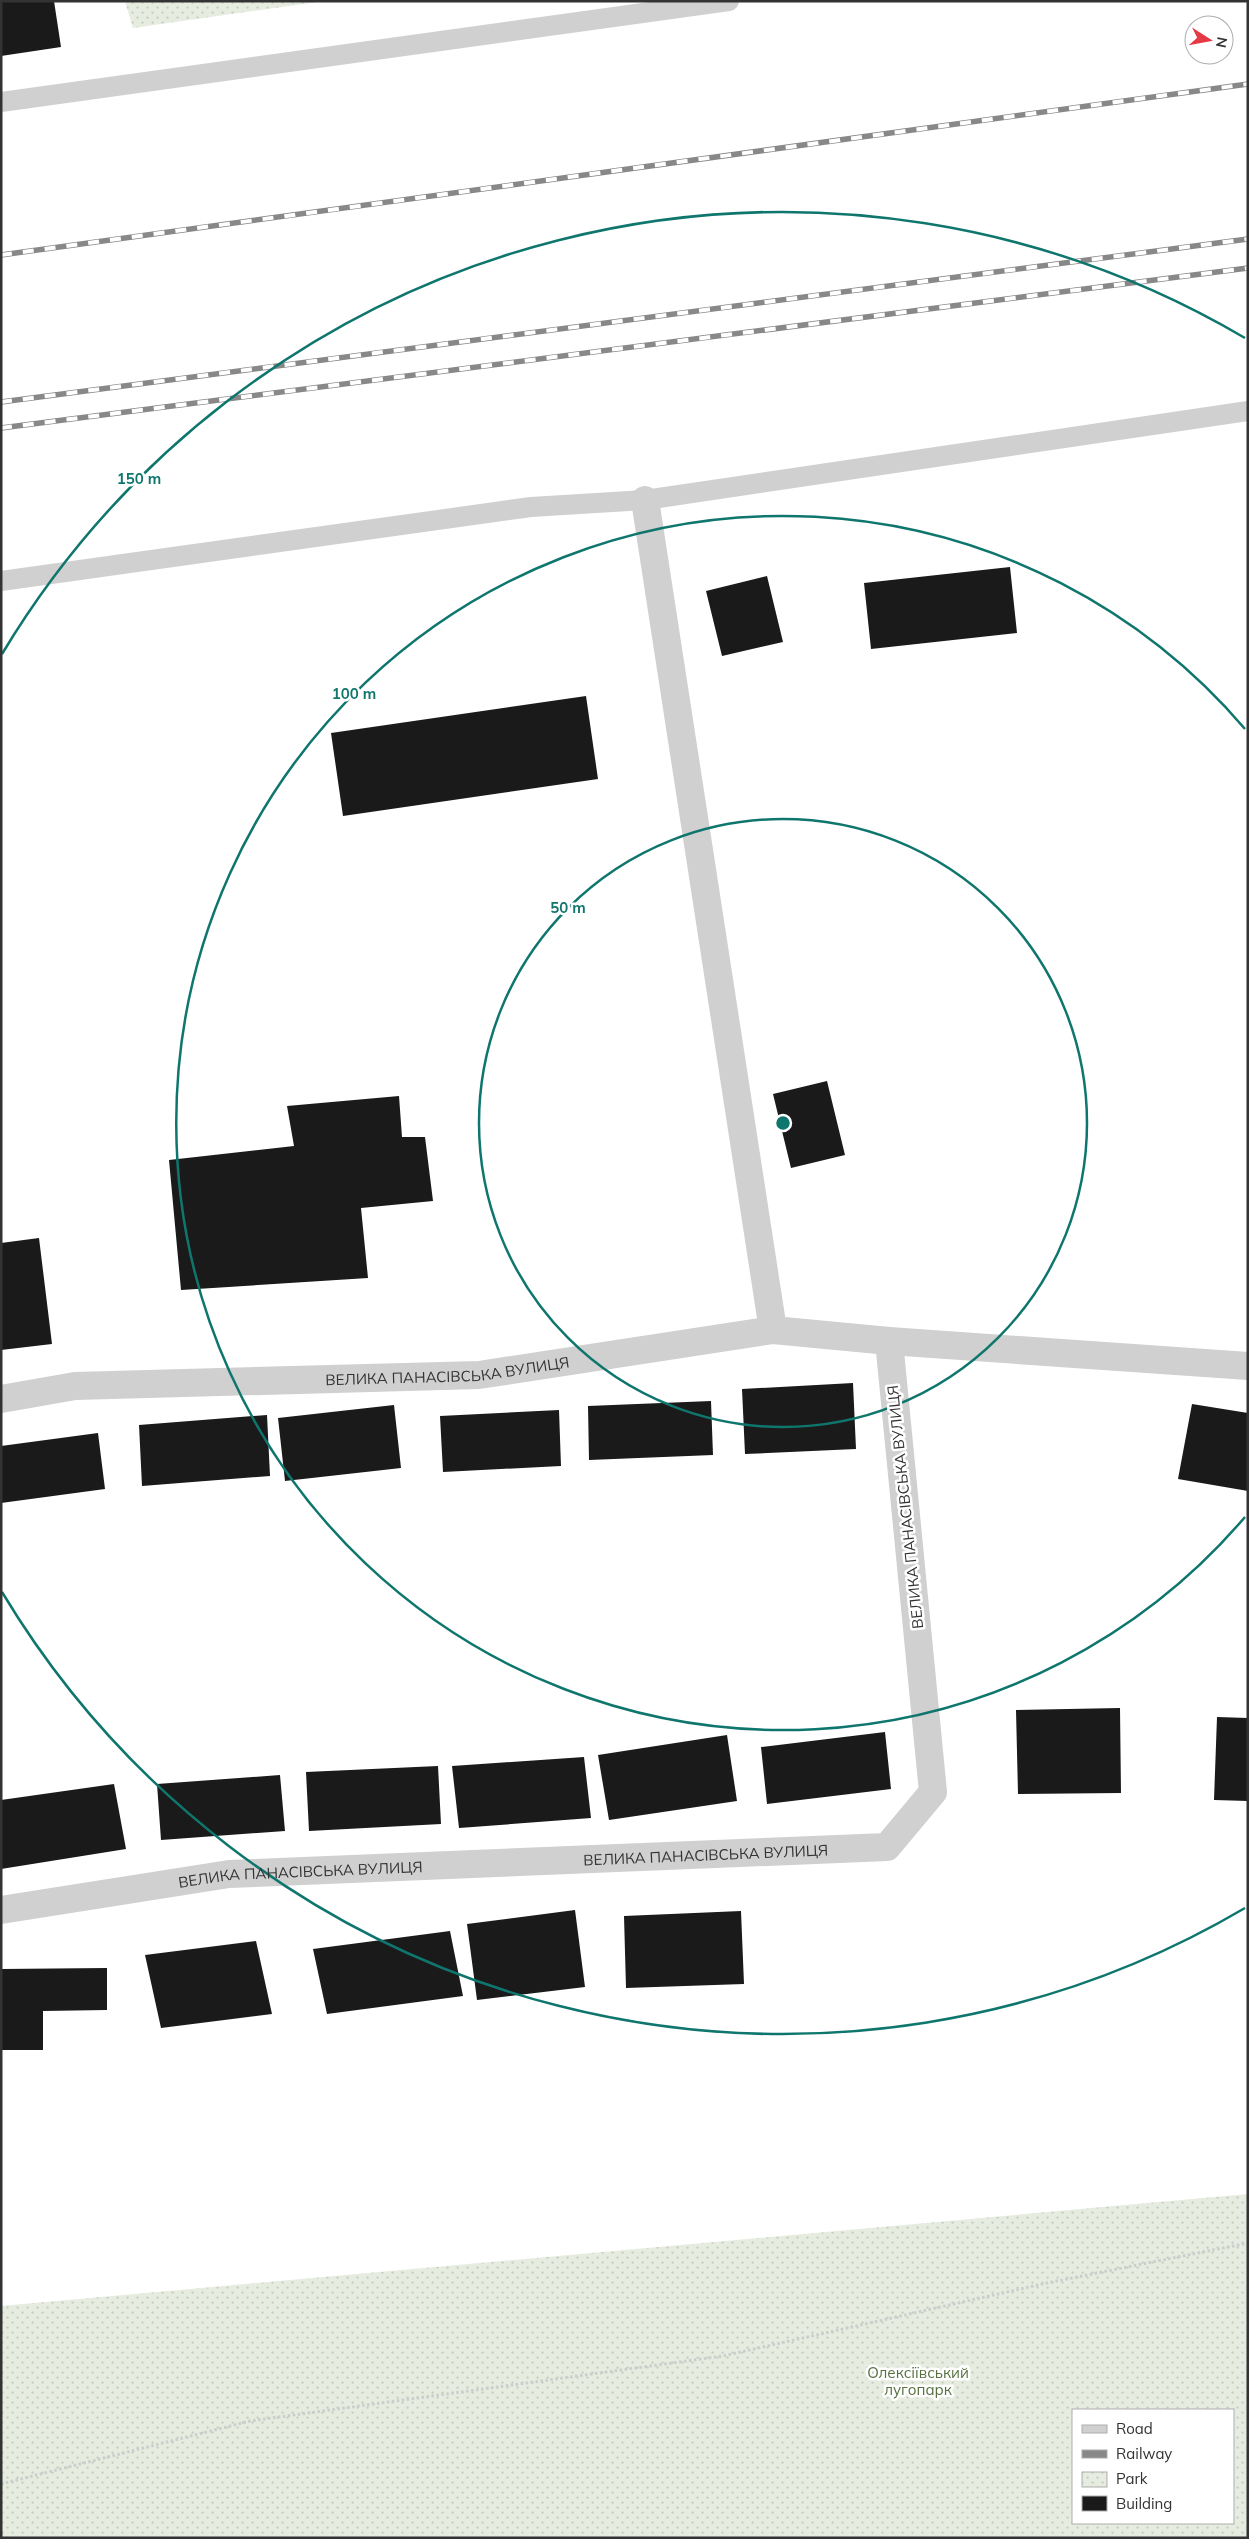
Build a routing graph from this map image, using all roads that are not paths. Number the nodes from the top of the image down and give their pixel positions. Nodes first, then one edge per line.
1 (729, 1) edge
2 (1, 102) edge
3 (1248, 411) edge
4 (645, 500) junction
5 (1, 581) edge
6 (773, 1330) junction
7 (889, 1341) junction
8 (1248, 1366) edge
9 (1, 1399) edge
10 (1, 1910) edge

1 - 2 lane
3 - 4 lane
4 - 5 lane
4 - 6 street
6 - 7 street, ВЕЛИКА ПАНАСІВСЬКА ВУЛИЦЯ
6 - 9 street, ВЕЛИКА ПАНАСІВСЬКА ВУЛИЦЯ
7 - 8 street, ВЕЛИКА ПАНАСІВСЬКА ВУЛИЦЯ
7 - 10 street, ВЕЛИКА ПАНАСІВСЬКА ВУЛИЦЯ

